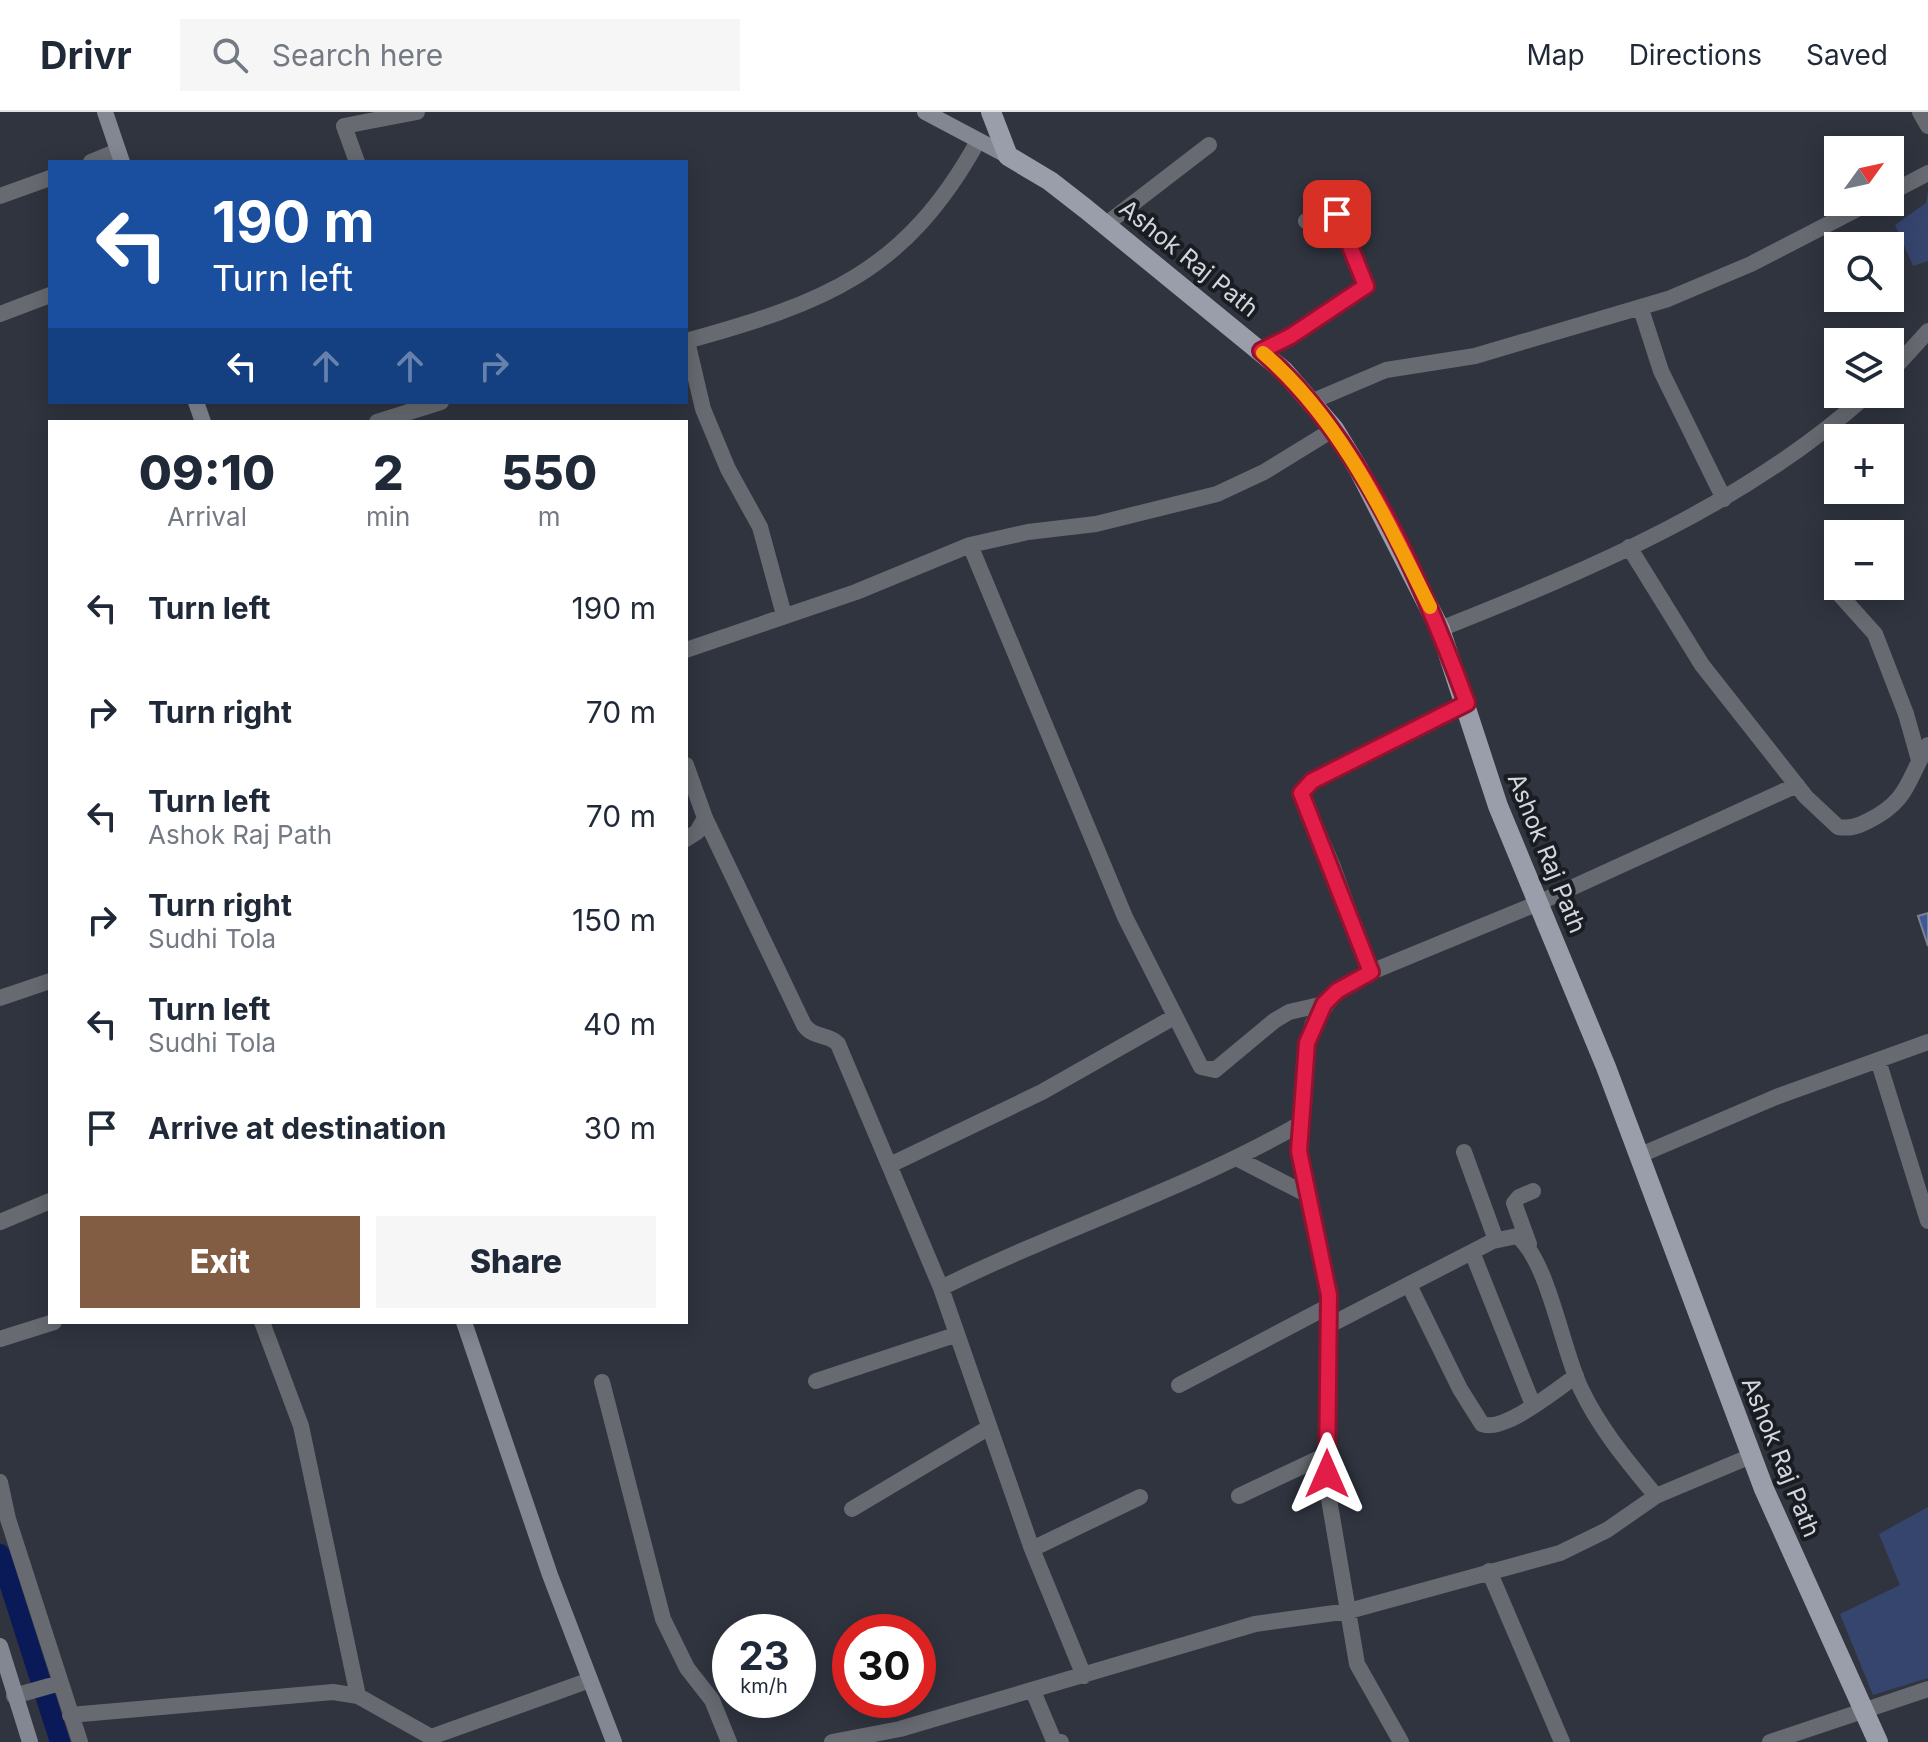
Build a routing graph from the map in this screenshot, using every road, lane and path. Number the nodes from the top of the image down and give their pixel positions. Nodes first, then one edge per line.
1 (105, 112) edge
2 (417, 112) edge
3 (925, 112) edge
4 (991, 112) edge
5 (1920, 112) edge
6 (1928, 126) edge
7 (978, 141) junction
8 (1209, 145) dead end
9 (120, 156) edge
10 (1008, 156) junction
11 (356, 160) edge
12 (1928, 173) edge
13 (48, 179) edge
14 (1904, 186) edge
15 (0, 196) edge
16 (1844, 216) edge
17 (1306, 221) dead end
18 (1105, 225) junction
19 (48, 296) edge
20 (1641, 309) junction
21 (0, 314) edge
22 (1928, 331) edge
23 (688, 340) edge
24 (688, 349) edge
25 (1261, 351) junction
26 (1904, 358) edge
27 (1313, 401) junction
28 (436, 404) edge
29 (1851, 408) edge
30 (400, 418) edge
31 (1334, 429) junction
32 (1724, 499) junction
33 (970, 545) junction
34 (1629, 547) junction
35 (1844, 600) edge
36 (784, 615) junction
37 (1440, 629) junction
38 (688, 649) edge
39 (1467, 703) junction
40 (1924, 752) edge
41 (688, 771) edge
42 (1797, 785) junction
43 (705, 818) junction
44 (688, 838) edge
45 (1536, 904) junction
46 (1371, 972) junction
47 (48, 982) edge
48 (0, 998) edge
49 (1324, 1004) junction
50 (1174, 1017) junction
51 (1928, 1042) edge
52 (1878, 1060) junction
53 (1300, 1124) junction
54 (1464, 1152) dead end
55 (1638, 1156) junction
56 (1238, 1159) junction
57 (890, 1165) junction
58 (1533, 1191) dead end
59 (1306, 1194) junction
60 (48, 1202) edge
61 (1928, 1221) edge
62 (0, 1222) edge
63 (1496, 1240) junction
64 (1530, 1245) junction
65 (1472, 1252) junction
66 (1409, 1285) junction
67 (941, 1288) junction
68 (1329, 1306) junction
69 (48, 1324) edge
70 (263, 1324) edge
71 (465, 1324) edge
72 (1330, 1325) junction
73 (955, 1335) junction
74 (0, 1339) edge
75 (1576, 1376) junction
76 (816, 1381) dead end
77 (602, 1382) dead end
78 (1179, 1385) dead end
79 (1533, 1405) junction
80 (988, 1428) junction
81 (1326, 1455) junction
82 (1751, 1456) junction
83 (0, 1482) edge
84 (1239, 1496) dead end
85 (1656, 1496) junction
86 (1140, 1497) dead end
87 (852, 1509) dead end
88 (1032, 1549) junction
89 (1489, 1571) junction
90 (1347, 1611) junction
91 (0, 1646) edge
92 (1084, 1676) junction
93 (590, 1680) junction
94 (53, 1685) junction
95 (1928, 1689) edge
96 (1033, 1691) junction
97 (18, 1695) junction
98 (358, 1696) junction
99 (1863, 1711) junction
100 (70, 1715) junction
101 (30, 1742) edge
102 (80, 1742) edge
103 (614, 1742) edge
104 (729, 1742) edge
105 (832, 1742) edge
106 (1061, 1742) edge
107 (1401, 1742) edge
108 (1562, 1742) edge
109 (1770, 1742) edge
110 (1878, 1742) edge

1 - 9 main road
2 - 11 street
3 - 7 main road
4 - 10 main road
5 - 6 street
7 - 10 main road
7 - 23 street
8 - 18 street
10 - 18 main road, Ashok Raj Path
12 - 14 street
13 - 15 street
16 - 20 street
17 - 25 street
18 - 25 main road, Ashok Raj Path
19 - 21 street
20 - 27 street
20 - 32 street
22 - 26 street
24 - 36 street
25 - 27 main road, Ashok Raj Path
27 - 31 main road, Ashok Raj Path
28 - 30 street
29 - 32 street
31 - 33 street
31 - 37 main road, Ashok Raj Path
32 - 34 street
33 - 36 street
33 - 50 street
34 - 37 street
34 - 42 street
35 - 40 street
36 - 38 street
37 - 39 main road, Ashok Raj Path
39 - 45 main road, Ashok Raj Path
39 - 46 street
40 - 42 street
41 - 43 street
42 - 45 street
43 - 44 street
43 - 57 street
45 - 46 street
45 - 55 main road, Ashok Raj Path
46 - 49 street
47 - 48 street
49 - 50 street
49 - 53 street
50 - 57 street
51 - 52 street
52 - 55 street
52 - 61 street
53 - 56 street
53 - 59 street
54 - 63 street
55 - 82 main road, Ashok Raj Path
56 - 59 street
56 - 67 street
57 - 67 street
58 - 64 street
59 - 68 street
60 - 62 street
63 - 64 street
63 - 65 street
64 - 75 street
65 - 66 street
65 - 79 street
66 - 72 street
66 - 79 street
67 - 73 street
68 - 72 street
68 - 78 street
69 - 74 street
70 - 98 street
71 - 93 main road
72 - 81 street
73 - 76 street
73 - 80 street
75 - 79 street
75 - 85 street
77 - 104 street
80 - 87 street
80 - 88 street
81 - 84 street
81 - 90 street
82 - 85 street
82 - 99 main road, Ashok Raj Path
83 - 94 street
85 - 89 street
86 - 88 street
88 - 92 street
89 - 90 street
89 - 108 street
90 - 92 street
90 - 107 street
91 - 97 main road
92 - 96 street
93 - 98 street
93 - 103 main road
94 - 97 street
94 - 100 street
95 - 99 street
96 - 105 street
96 - 106 street
97 - 101 main road
98 - 100 street
99 - 109 street
99 - 110 main road, Ashok Raj Path
100 - 102 street

